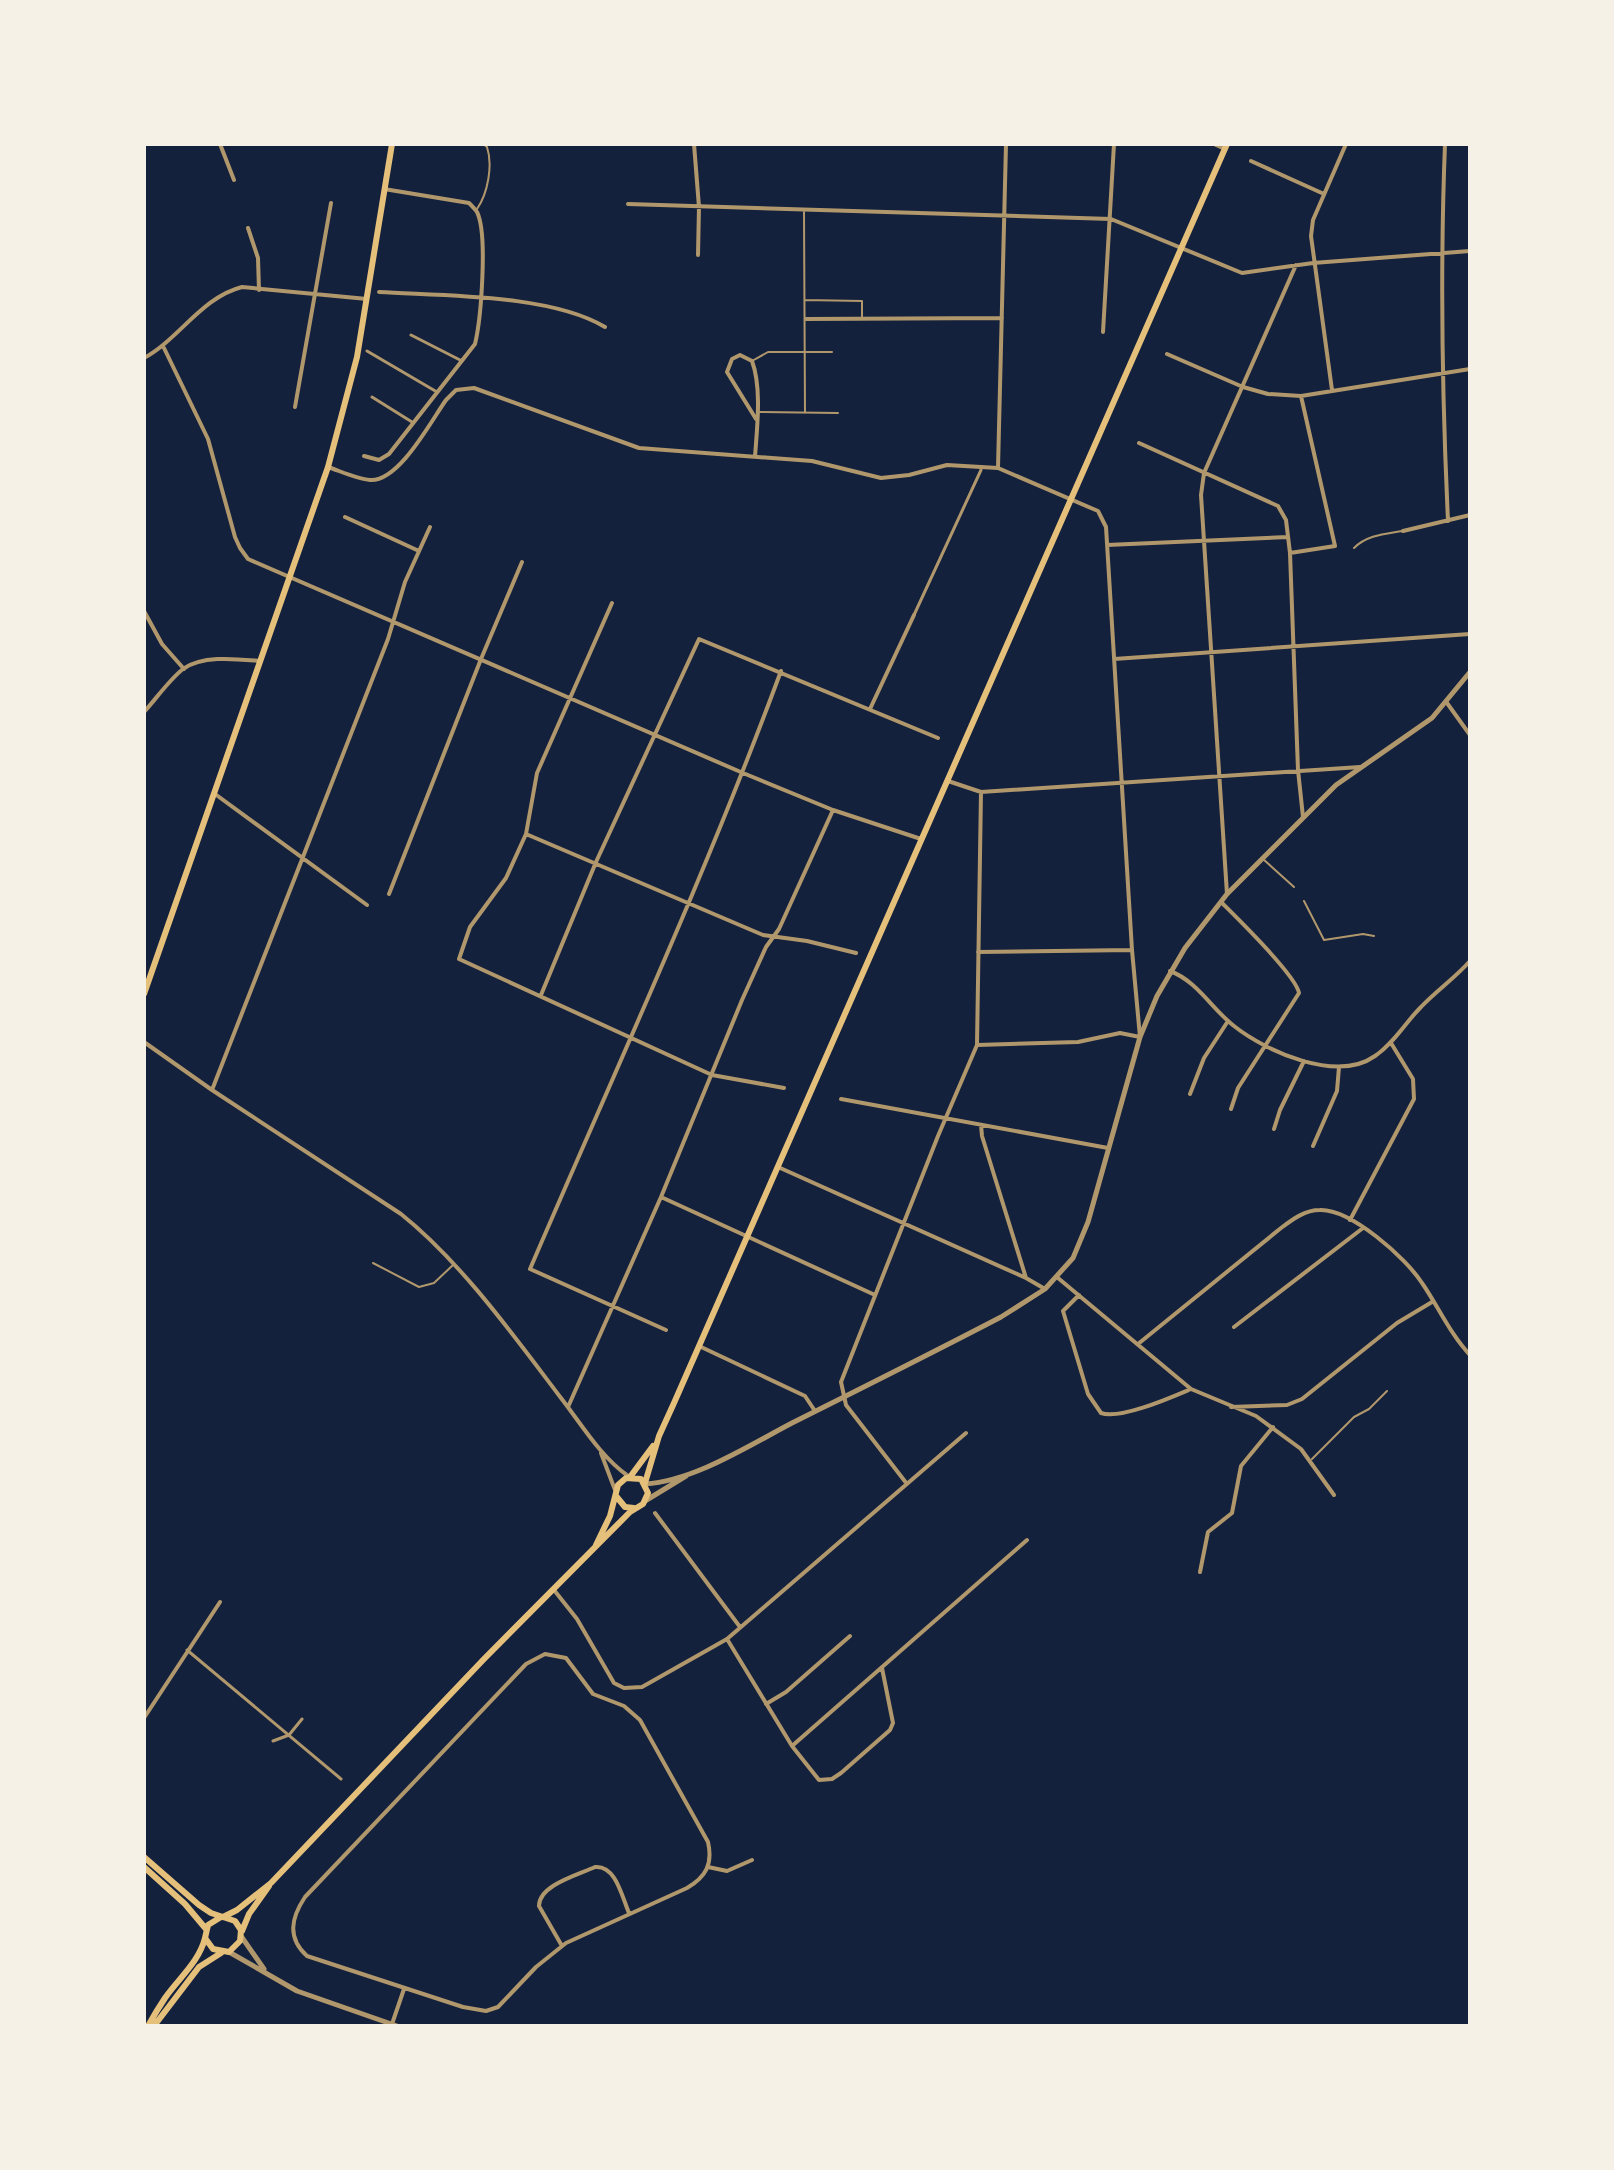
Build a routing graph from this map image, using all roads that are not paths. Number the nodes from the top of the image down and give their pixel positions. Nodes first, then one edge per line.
1 (220, 144) edge
2 (392, 144) edge
3 (425, 144) edge
4 (483, 144) edge
5 (694, 144) edge
6 (1006, 144) edge
7 (1114, 144) edge
8 (1214, 144) edge
9 (1346, 144) edge
10 (1445, 144) edge
11 (417, 145) edge
12 (1226, 146) edge
13 (1251, 161) dead end
14 (234, 180) dead end
15 (384, 189) junction
16 (1324, 194) junction
17 (331, 203) dead end
18 (628, 204) dead end
19 (699, 207) junction
20 (476, 210) junction
21 (804, 211) junction
22 (1005, 216) junction
23 (1111, 219) junction
24 (248, 228) dead end
25 (1182, 248) junction
26 (1470, 251) edge
27 (1441, 254) junction
28 (698, 255) dead end
29 (1313, 263) junction
30 (1296, 265) junction
31 (259, 290) junction
32 (379, 292) dead end
33 (316, 296) junction
34 (367, 299) junction
35 (481, 299) junction
36 (805, 300) junction
37 (1002, 318) junction
38 (806, 319) junction
39 (862, 319) junction
40 (605, 327) dead end
41 (1103, 332) dead end
42 (411, 335) dead end
43 (164, 348) junction
44 (367, 351) dead end
45 (805, 351) junction
46 (832, 352) dead end
47 (1167, 354) dead end
48 (144, 358) edge
49 (462, 361) junction
50 (752, 361) junction
51 (1470, 369) edge
52 (1442, 373) junction
53 (1243, 387) junction
54 (1332, 390) junction
55 (437, 392) junction
56 (1301, 396) junction
57 (372, 397) dead end
58 (295, 407) dead end
59 (756, 412) junction
60 (805, 413) junction
61 (838, 413) dead end
62 (756, 419) junction
63 (412, 422) junction
64 (1139, 443) dead end
65 (364, 456) dead end
66 (755, 457) junction
67 (328, 467) junction
68 (998, 468) junction
69 (981, 470) dead end
70 (1204, 473) junction
71 (1072, 499) junction
72 (1470, 515) edge
73 (345, 517) dead end
74 (1448, 521) junction
75 (430, 527) dead end
76 (1403, 531) joint
77 (1288, 537) junction
78 (1205, 541) junction
79 (1107, 545) junction
80 (1354, 548) dead end
81 (419, 551) junction
82 (1290, 553) junction
83 (522, 562) dead end
84 (290, 578) junction
85 (612, 603) dead end
86 (144, 611) edge
87 (914, 615) joint
88 (393, 622) junction
89 (1470, 634) edge
90 (1293, 647) junction
91 (1211, 652) junction
92 (481, 659) junction
93 (1114, 659) junction
94 (259, 661) junction
95 (184, 669) junction
96 (781, 671) junction
97 (1470, 672) edge
98 (570, 697) junction
99 (1447, 703) junction
100 (870, 709) junction
101 (144, 712) edge
102 (653, 733) junction
103 (1470, 735) edge
104 (938, 738) dead end
105 (1360, 767) junction
106 (1298, 770) junction
107 (743, 773) junction
108 (1220, 777) junction
109 (948, 781) junction
110 (1123, 782) junction
111 (981, 792) junction
112 (215, 794) junction
113 (833, 810) junction
114 (1303, 817) junction
115 (526, 834) junction
116 (922, 839) junction
117 (1262, 858) junction
118 (302, 860) junction
119 (596, 862) junction
120 (1294, 887) dead end
121 (389, 894) dead end
122 (1227, 894) junction
123 (1304, 901) dead end
124 (1221, 902) junction
125 (690, 904) junction
126 (367, 905) dead end
127 (1374, 936) dead end
128 (773, 938) junction
129 (1132, 950) junction
130 (978, 952) junction
131 (856, 953) dead end
132 (1470, 961) edge
133 (1170, 971) junction
134 (144, 994) edge
135 (541, 995) junction
136 (1228, 1021) junction
137 (630, 1037) junction
138 (1140, 1037) junction
139 (144, 1042) edge
140 (1391, 1043) junction
141 (1264, 1044) junction
142 (977, 1045) junction
143 (1304, 1061) junction
144 (1339, 1067) junction
145 (712, 1075) junction
146 (784, 1088) dead end
147 (212, 1090) junction
148 (1190, 1094) dead end
149 (841, 1099) dead end
150 (1231, 1109) dead end
151 (946, 1119) junction
152 (981, 1125) junction
153 (1274, 1129) dead end
154 (1313, 1146) dead end
155 (1108, 1148) junction
156 (778, 1167) junction
157 (661, 1197) junction
158 (1350, 1220) junction
159 (904, 1223) junction
160 (1363, 1228) junction
161 (748, 1236) junction
162 (373, 1263) dead end
163 (454, 1264) junction
164 (1026, 1278) junction
165 (1058, 1278) junction
166 (1045, 1289) junction
167 (875, 1295) junction
168 (1079, 1295) junction
169 (1433, 1302) junction
170 (612, 1307) junction
171 (1234, 1327) dead end
172 (666, 1330) dead end
173 (1138, 1344) junction
174 (699, 1346) junction
175 (1470, 1355) edge
176 (1191, 1389) junction
177 (1387, 1391) dead end
178 (844, 1398) junction
179 (568, 1407) junction
180 (1228, 1407) junction
181 (815, 1411) junction
182 (1273, 1427) junction
183 (966, 1433) dead end
184 (659, 1436) junction
185 (600, 1451) junction
186 (1311, 1460) junction
187 (687, 1476) junction
188 (630, 1477) junction
189 (645, 1483) junction
190 (907, 1484) junction
191 (616, 1494) junction
192 (1334, 1495) dead end
193 (645, 1501) junction
194 (636, 1508) junction
195 (655, 1513) dead end
196 (1027, 1540) dead end
197 (596, 1545) junction
198 (1200, 1572) dead end
199 (554, 1589) junction
200 (220, 1602) dead end
201 (740, 1627) junction
202 (850, 1636) dead end
203 (727, 1639) junction
204 (187, 1650) junction
205 (882, 1668) junction
206 (766, 1704) junction
207 (144, 1718) edge
208 (302, 1719) dead end
209 (289, 1735) junction
210 (273, 1741) dead end
211 (792, 1746) junction
212 (341, 1779) dead end
213 (144, 1857) edge
214 (752, 1860) dead end
215 (144, 1867) edge
216 (708, 1867) junction
217 (271, 1883) junction
218 (629, 1913) junction
219 (222, 1917) junction
220 (206, 1929) junction
221 (241, 1934) junction
222 (205, 1938) junction
223 (562, 1946) junction
224 (226, 1952) junction
225 (266, 1973) junction
226 (404, 1989) junction
227 (394, 2025) edge
228 (148, 2026) edge
229 (154, 2026) edge

1 - 14 street
2 - 15 main road
3 - 11 lane
4 - 20 lane
5 - 19 street
6 - 22 street
7 - 23 street
8 - 12 street
9 - 16 street
10 - 27 street
12 - 25 main road
13 - 16 street
15 - 20 street
15 - 34 main road
16 - 29 street
17 - 33 street
18 - 19 street
19 - 21 street
19 - 28 street
20 - 35 street
21 - 22 street
21 - 36 lane
22 - 23 street
22 - 37 street
23 - 25 street
23 - 41 street
24 - 31 street
25 - 30 street
25 - 71 main road
26 - 27 street
27 - 29 street
27 - 52 street
29 - 30 street
29 - 54 street
30 - 53 street
31 - 33 street
31 - 43 street
32 - 35 street
33 - 34 street
33 - 58 street
34 - 67 main road
35 - 40 street
35 - 49 street
36 - 38 lane
36 - 39 lane
37 - 39 street
37 - 68 street
38 - 39 street
38 - 45 lane
42 - 49 street
43 - 48 street
43 - 84 street
44 - 55 street
45 - 46 lane
45 - 50 lane
45 - 60 lane
47 - 53 street
49 - 55 street
50 - 59 street
50 - 62 street
51 - 52 street
52 - 54 street
52 - 74 street
53 - 56 street
53 - 70 street
54 - 56 street
55 - 63 street
56 - 82 street
57 - 63 street
59 - 60 lane
59 - 62 street
60 - 61 lane
62 - 66 street
63 - 65 street
64 - 70 street
66 - 67 street
66 - 68 street
67 - 84 main road
68 - 71 street
69 - 87 street
70 - 77 street
70 - 78 street
71 - 79 street
71 - 109 main road
72 - 74 street
73 - 81 street
74 - 76 street
75 - 81 street
76 - 80 lane
77 - 78 street
77 - 82 street
78 - 79 street
78 - 91 street
79 - 93 street
81 - 88 street
82 - 90 street
83 - 92 street
84 - 88 street
84 - 94 main road
85 - 98 street
86 - 95 street
87 - 100 street
88 - 92 street
88 - 118 street
89 - 90 street
90 - 91 street
90 - 106 street
91 - 93 street
91 - 108 street
92 - 98 street
92 - 121 street
93 - 110 street
94 - 95 street
94 - 112 main road
95 - 101 street
96 - 100 street
96 - 102 street
96 - 107 street
97 - 99 street
98 - 102 street
98 - 115 street
99 - 103 street
99 - 105 street
100 - 104 street
102 - 107 street
102 - 119 street
105 - 106 street
105 - 114 street
106 - 108 street
106 - 114 street
107 - 113 street
107 - 125 street
108 - 110 street
108 - 122 street
109 - 111 street
109 - 116 main road
110 - 111 street
110 - 129 street
111 - 130 street
112 - 118 street
112 - 134 main road
113 - 116 street
113 - 128 street
114 - 117 street
115 - 119 street
115 - 135 street
116 - 156 main road
117 - 120 lane
117 - 122 street
118 - 126 street
118 - 147 street
119 - 125 street
119 - 135 street
122 - 124 street
123 - 127 lane
124 - 133 street
124 - 141 street
125 - 128 street
125 - 137 street
128 - 131 street
128 - 145 street
129 - 130 street
129 - 138 street
130 - 142 street
132 - 140 street
133 - 136 street
133 - 138 street
135 - 137 street
136 - 141 street
136 - 148 street
137 - 145 street
137 - 170 street
138 - 142 street
138 - 155 street
139 - 147 street
140 - 144 street
140 - 158 street
141 - 143 street
141 - 150 street
142 - 151 street
143 - 144 street
143 - 153 street
144 - 154 street
145 - 146 street
145 - 157 street
147 - 163 street
149 - 151 street
151 - 152 street
151 - 159 street
152 - 155 street
152 - 164 street
155 - 165 street
156 - 159 street
156 - 161 main road
157 - 161 street
157 - 170 street
158 - 160 street
158 - 173 street
159 - 164 street
159 - 167 street
160 - 169 street
160 - 171 street
161 - 167 street
161 - 174 main road
162 - 163 lane
163 - 179 street
164 - 166 street
165 - 166 street
165 - 168 street
166 - 178 street
167 - 178 street
168 - 173 street
168 - 176 street
169 - 175 street
169 - 180 street
170 - 172 street
170 - 179 street
173 - 176 street
174 - 181 street
174 - 184 main road
176 - 180 street
177 - 186 lane
178 - 181 street
178 - 190 street
179 - 185 street
180 - 182 street
181 - 187 street
182 - 186 street
182 - 198 street
183 - 190 street
184 - 188 main road
184 - 189 main road
185 - 188 street
185 - 191 street
186 - 192 street
187 - 189 street
187 - 193 street
188 - 189 main road
188 - 191 main road
189 - 193 main road
190 - 201 street
191 - 194 main road
191 - 197 main road
193 - 194 main road
194 - 197 main road
195 - 201 street
196 - 205 street
197 - 199 main road
199 - 203 street
199 - 217 main road
200 - 204 street
201 - 203 street
202 - 206 street
203 - 206 street
204 - 207 street
204 - 209 street
205 - 211 street
205 - 211 street
206 - 211 street
208 - 209 street
209 - 210 street
209 - 212 street
213 - 219 main road
214 - 216 street
215 - 220 main road
216 - 218 street
216 - 226 street
217 - 219 main road
217 - 221 main road
218 - 223 street
218 - 223 street
219 - 220 main road
219 - 221 main road
220 - 222 main road
221 - 224 main road
221 - 225 street
222 - 224 main road
222 - 228 main road
223 - 226 street
224 - 225 street
224 - 229 main road
225 - 227 street
226 - 227 street

